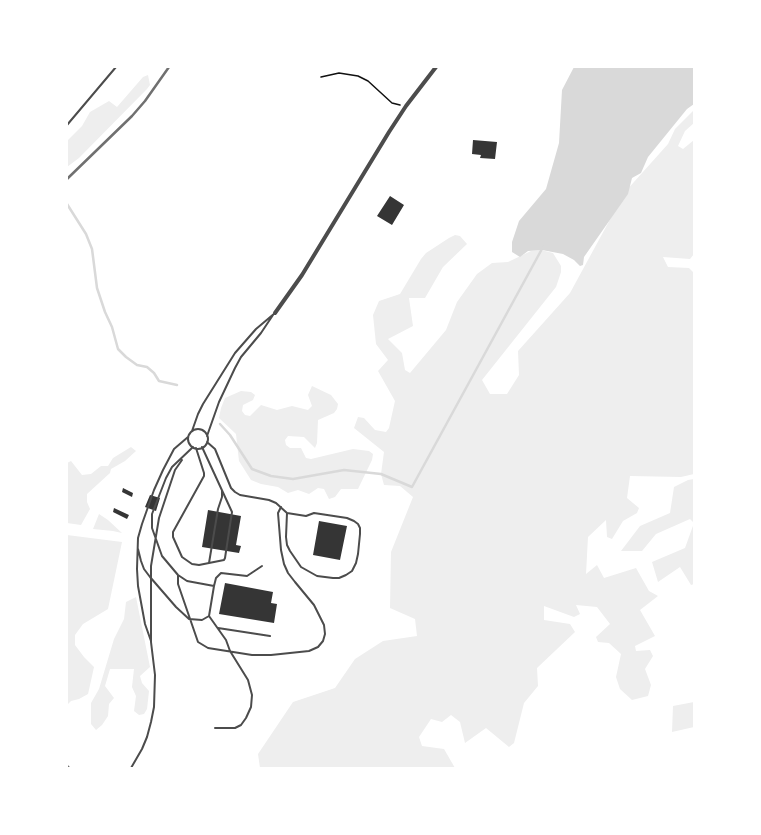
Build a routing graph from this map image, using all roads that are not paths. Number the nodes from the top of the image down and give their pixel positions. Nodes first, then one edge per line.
1 (116, 67) edge
2 (436, 67) edge
3 (67, 125) edge
4 (275, 313) junction
5 (192, 431) junction
6 (207, 436) junction
7 (188, 437) junction
8 (207, 442) junction
9 (202, 447) junction
10 (195, 448) junction
11 (183, 458) junction
12 (222, 491) junction
13 (281, 507) junction
14 (287, 513) junction
15 (156, 538) junction
16 (138, 549) junction
17 (209, 563) junction
18 (262, 566) dead end
19 (178, 575) junction
20 (150, 577) junction
21 (214, 586) junction
22 (209, 616) junction
23 (189, 619) junction
24 (218, 628) junction
25 (270, 636) dead end
26 (151, 642) junction
27 (230, 651) junction
28 (215, 728) dead end
29 (131, 768) edge

1 - 3 lane
2 - 4 street
4 - 5 lane
4 - 6 lane
5 - 6 lane
5 - 7 lane
6 - 8 lane
7 - 10 lane
7 - 16 lane
8 - 9 lane
8 - 13 lane
9 - 10 lane
9 - 12 lane
10 - 11 lane
10 - 17 lane
11 - 15 lane
11 - 15 lane
12 - 17 lane
12 - 17 lane
13 - 14 lane
13 - 27 lane
14 - 14 lane
15 - 19 lane
15 - 20 lane
16 - 20 lane
16 - 26 lane
18 - 21 lane
19 - 21 lane
19 - 23 lane
20 - 23 lane
20 - 26 lane
21 - 22 lane
22 - 23 lane
22 - 24 lane
23 - 27 lane
24 - 25 lane
24 - 27 lane
26 - 29 lane
27 - 28 lane

